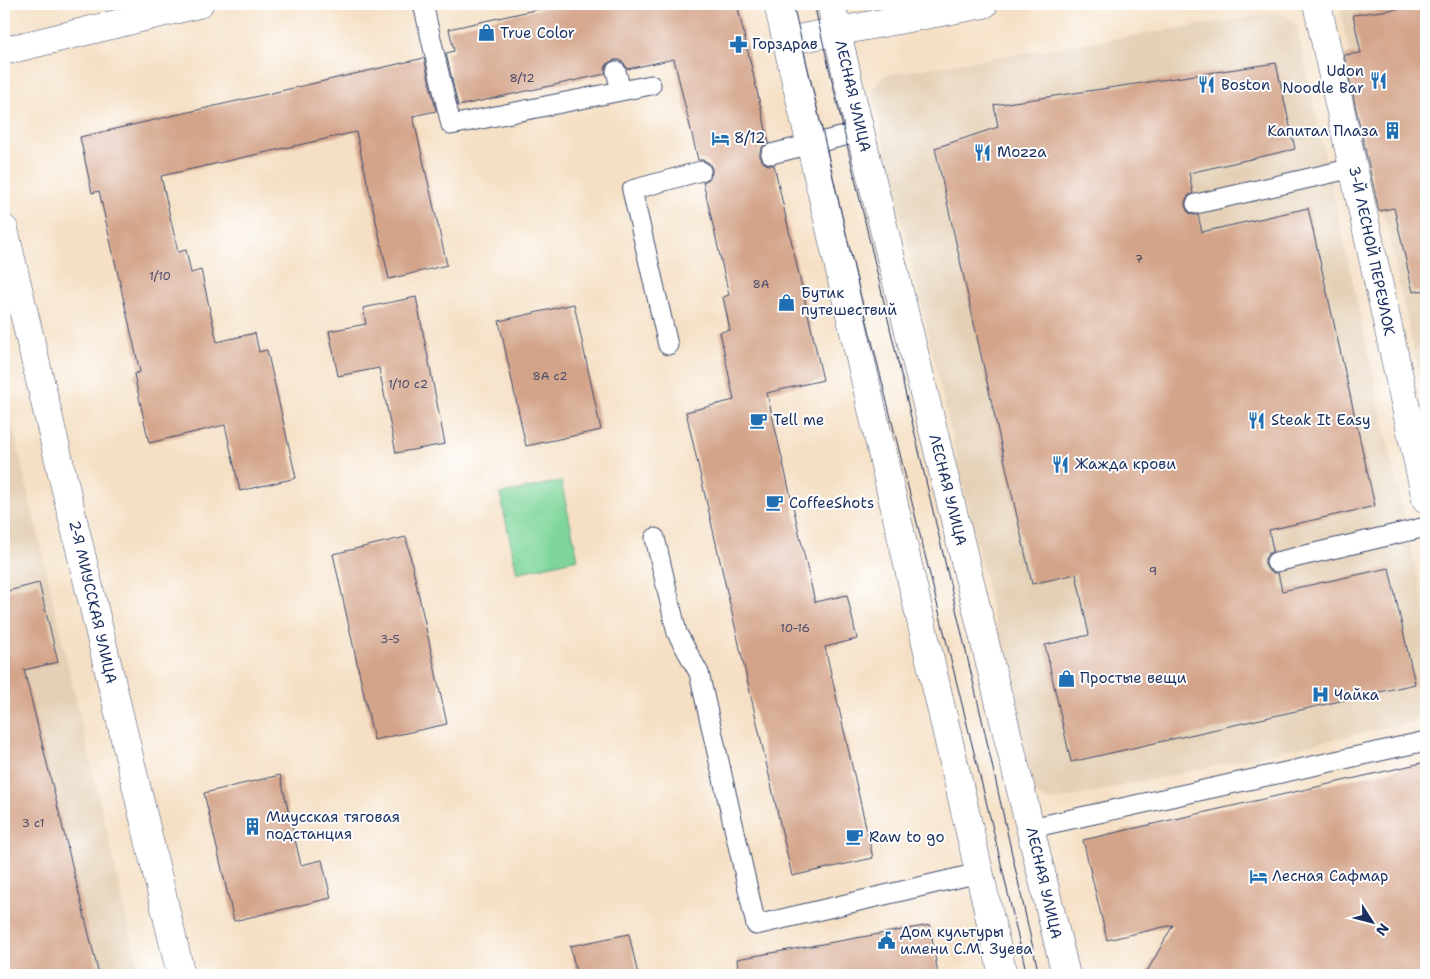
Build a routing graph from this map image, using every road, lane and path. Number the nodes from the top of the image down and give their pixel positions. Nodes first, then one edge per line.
1 (197, 4) edge
2 (423, 4) edge
3 (778, 4) edge
4 (831, 4) edge
5 (984, 4) edge
6 (1317, 4) edge
7 (167, 8) edge
8 (838, 31) junction
9 (786, 41) junction
10 (4, 51) edge
11 (616, 71) dead end
12 (651, 85) dead end
13 (621, 91) junction
14 (861, 132) junction
15 (809, 145) junction
16 (772, 154) dead end
17 (1354, 168) junction
18 (701, 171) dead end
19 (1196, 204) dead end
20 (4, 229) edge
21 (668, 345) dead end
22 (1420, 443) edge
23 (1426, 499) edge
24 (1426, 528) edge
25 (655, 538) dead end
26 (1276, 562) dead end
27 (1426, 741) edge
28 (1031, 828) junction
29 (979, 874) junction
30 (182, 975) edge
31 (1003, 975) edge
32 (1066, 975) edge

1 - 7 street
2 - 13 lane
3 - 9 street
4 - 8 street, ЛЕСНАЯ УЛИЦА
5 - 8 street
6 - 17 street, 3-Й ЛЕСНОЙ ПЕРЕУЛОК
7 - 10 street
8 - 9 street
8 - 14 street, ЛЕСНАЯ УЛИЦА
9 - 15 street
11 - 13 lane
12 - 13 lane
14 - 15 lane
14 - 28 street, ЛЕСНАЯ УЛИЦА
15 - 16 lane
15 - 29 street
17 - 19 lane
17 - 22 street, 3-Й ЛЕСНОЙ ПЕРЕУЛОК
18 - 21 lane
20 - 30 street, 2-Я МИУССКАЯ УЛИЦА
22 - 23 street, 3-Й ЛЕСНОЙ ПЕРЕУЛОК
24 - 26 lane
25 - 29 lane
27 - 28 lane
28 - 32 street, ЛЕСНАЯ УЛИЦА
29 - 31 street

